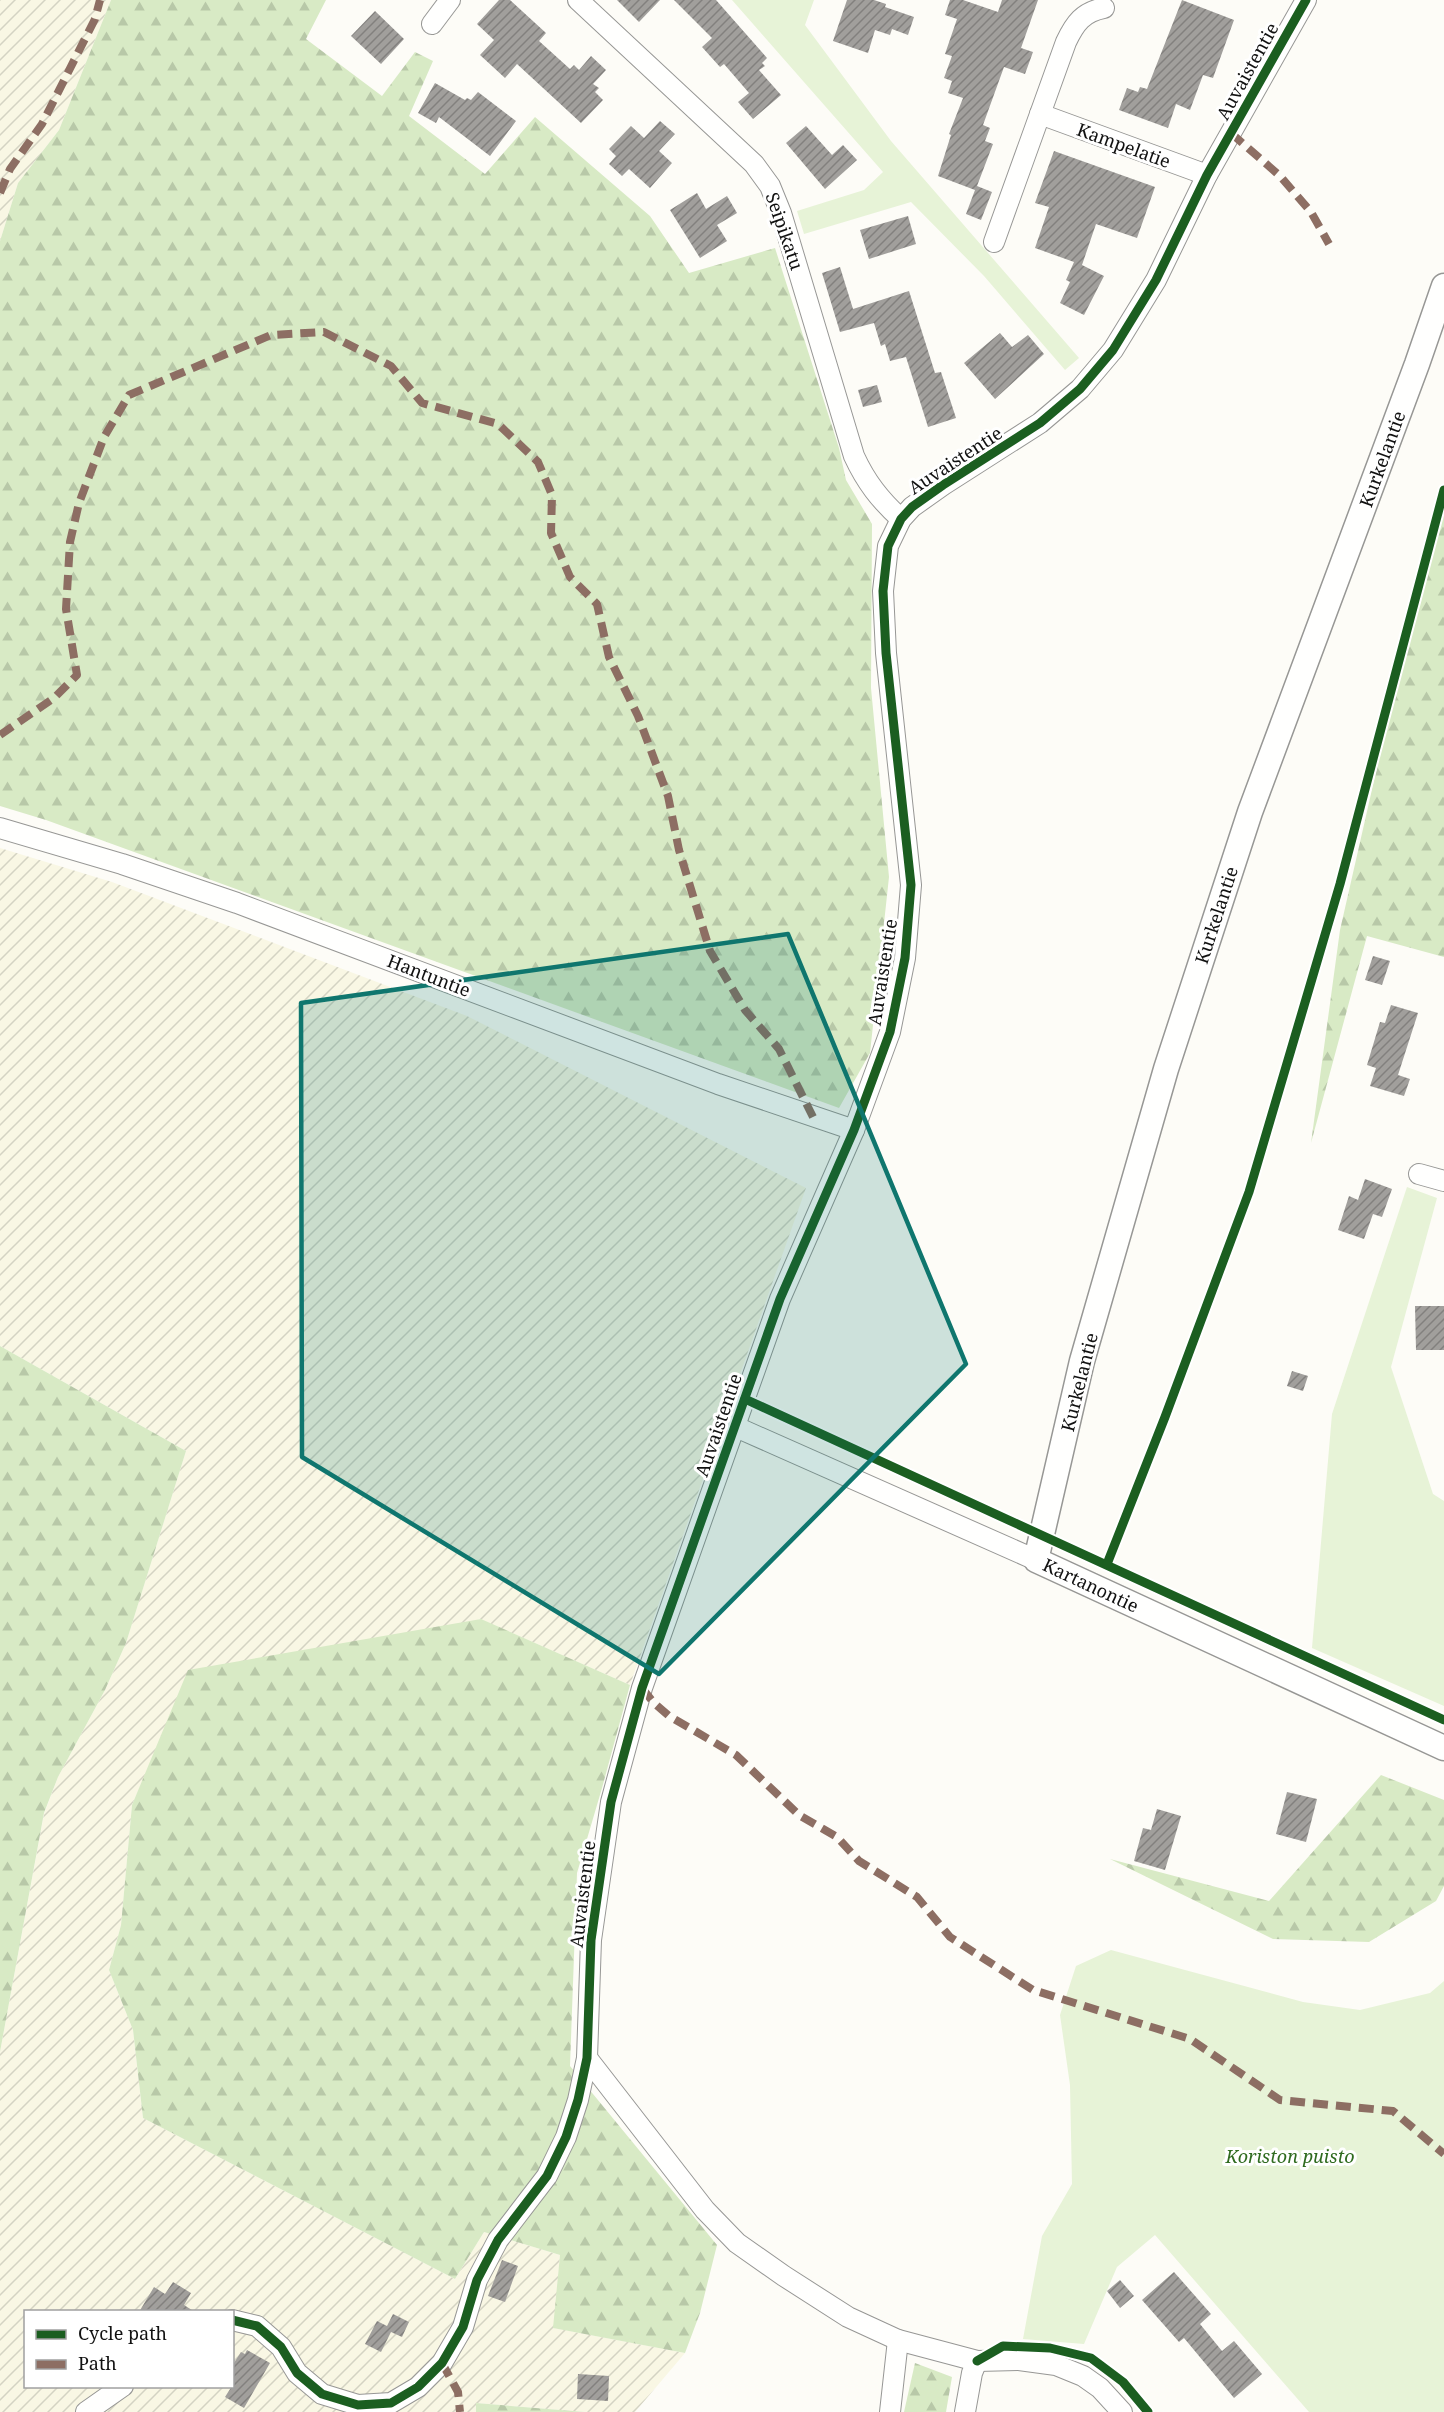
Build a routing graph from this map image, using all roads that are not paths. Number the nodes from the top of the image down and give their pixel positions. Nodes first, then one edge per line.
1 (450, 0) edge
2 (578, 0) edge
3 (1306, 0) edge
4 (1104, 8) dead end
5 (432, 24) dead end
6 (1040, 114) junction
7 (1207, 175) junction
8 (994, 242) dead end
9 (1444, 286) edge
10 (901, 519) junction
11 (0, 828) edge
12 (854, 1130) junction
13 (1419, 1174) dead end
14 (1444, 1181) edge
15 (736, 1427) junction
16 (1036, 1560) junction
17 (1444, 1748) edge
18 (587, 2058) junction
19 (234, 2320) edge
20 (897, 2340) junction
21 (977, 2361) junction
22 (120, 2388) edge
23 (86, 2412) edge
24 (890, 2412) edge
25 (965, 2412) edge
26 (1122, 2412) edge

1 - 5 street
2 - 10 street, Seipikatu
3 - 7 street, Auvaistentie
4 - 6 street
6 - 7 street, Kampelatie
6 - 8 street
7 - 10 street, Auvaistentie
9 - 16 street, Kurkelantie
10 - 12 street, Auvaistentie
11 - 12 street, Hantuntie
12 - 15 street, Auvaistentie
13 - 14 street
15 - 16 street, Kartanontie
15 - 18 street, Auvaistentie
16 - 17 street, Kartanontie
18 - 19 street, Auvaistentie
18 - 20 street
20 - 21 street
20 - 24 street
21 - 25 street
21 - 26 street
22 - 23 street

